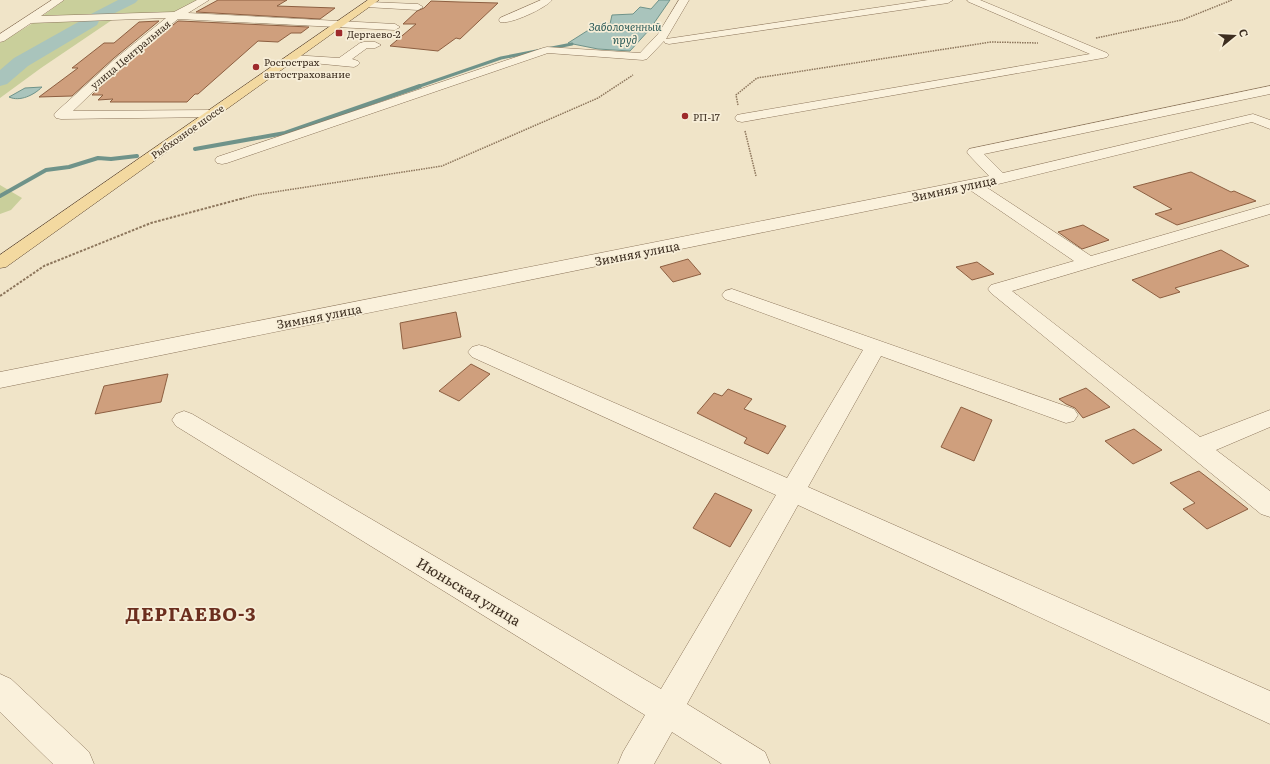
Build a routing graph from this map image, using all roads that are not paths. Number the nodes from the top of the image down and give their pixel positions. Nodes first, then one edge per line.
1 (59, 0) edge
2 (204, 0) edge
3 (547, 0) edge
4 (684, 0) edge
5 (948, 0) edge
6 (972, 0) edge
7 (371, 3) edge
8 (418, 7) dead end
9 (176, 15) junction
10 (504, 20) dead end
11 (24, 22) junction
12 (341, 23) junction
13 (0, 25) edge
14 (395, 27) dead end
15 (0, 39) edge
16 (669, 40) dead end
17 (375, 45) dead end
18 (292, 58) junction
19 (1270, 90) edge
20 (211, 114) junction
21 (742, 118) road end
22 (1270, 125) edge
23 (222, 160) dead end
24 (1000, 179) junction
25 (973, 185) junction
26 (1270, 209) edge
27 (0, 263) edge
28 (1089, 263) junction
29 (732, 295) dead end
30 (876, 346) junction
31 (479, 352) dead end
32 (0, 380) edge
33 (1066, 415) dead end
34 (1270, 418) edge
35 (184, 420) dead end
36 (1197, 448) junction
37 (792, 492) junction
38 (1270, 506) edge
39 (0, 690) edge
40 (1270, 708) edge
41 (666, 710) junction
42 (77, 764) edge
43 (635, 764) edge
44 (753, 764) edge

1 - 11 street
2 - 9 street, улица Центральная
3 - 10 street
4 - 23 street
5 - 16 street
6 - 21 street
7 - 8 street
7 - 12 main road, Рыбхозное шоссе
9 - 11 street
9 - 12 street
9 - 20 street, улица Центральная
11 - 13 street
11 - 15 street
12 - 14 street
12 - 18 main road, Рыбхозное шоссе
17 - 18 street
18 - 20 main road, Рыбхозное шоссе
19 - 24 street
20 - 27 main road, Рыбхозное шоссе
22 - 24 street, Зимняя улица
24 - 25 street, Зимняя улица
25 - 28 street
25 - 32 street, Зимняя улица
26 - 28 street
28 - 36 street
29 - 30 street
30 - 33 street
30 - 37 street
31 - 37 street
34 - 36 street
35 - 41 street, Июньская улица
36 - 38 street
37 - 40 street
37 - 41 street
39 - 42 street
41 - 43 street
41 - 44 street, Июньская улица

